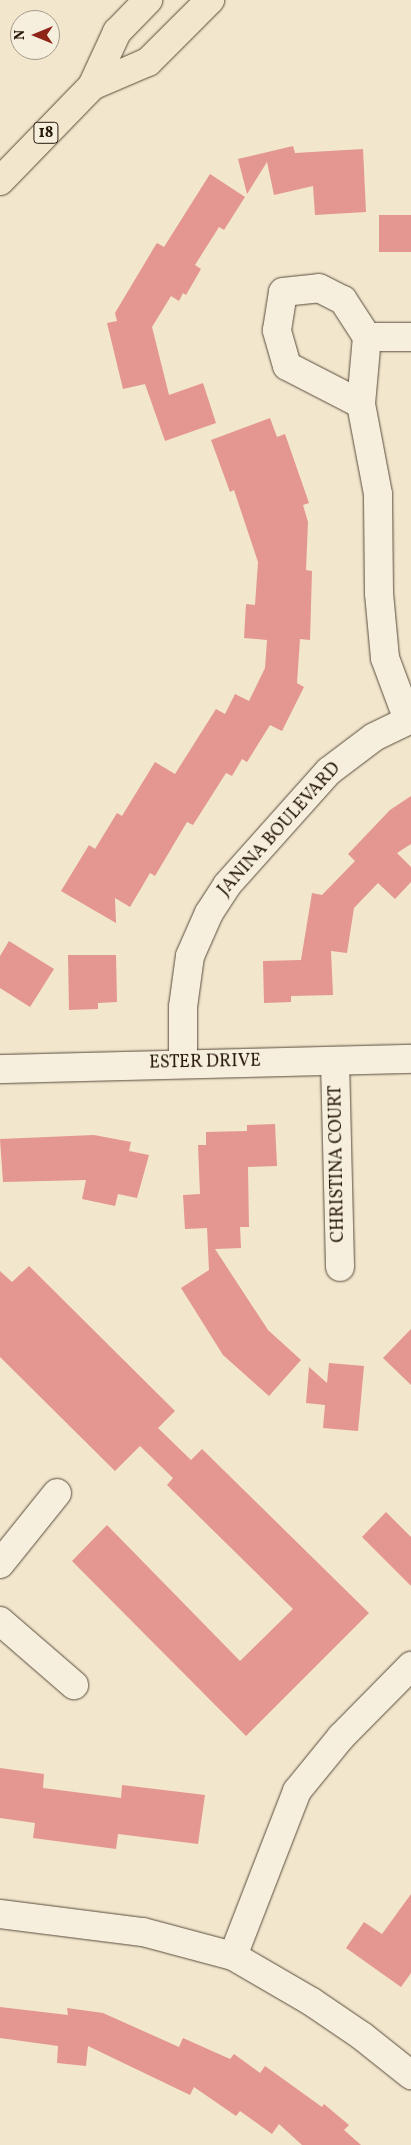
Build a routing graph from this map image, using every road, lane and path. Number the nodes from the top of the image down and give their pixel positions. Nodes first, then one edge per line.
1 (148, 0) edge
2 (210, 0) edge
3 (92, 86) junction
4 (0, 181) edge
5 (367, 337) junction
6 (411, 337) edge
7 (361, 404) junction
8 (409, 719) edge
9 (411, 1059) edge
10 (335, 1061) junction
11 (182, 1063) junction
12 (0, 1069) edge
13 (340, 1267) dead end
14 (57, 1493) dead end
15 (0, 1564) edge
16 (0, 1621) edge
17 (411, 1666) edge
18 (74, 1685) dead end
19 (0, 1914) edge
20 (233, 1956) junction
21 (411, 2075) edge

1 - 3 main road, 18
2 - 3 main road, 18
3 - 4 main road, 18
5 - 6 street
5 - 7 street
5 - 7 street
7 - 8 street
8 - 11 street, JANINA BOULEVARD
9 - 10 street, ESTER DRIVE
10 - 11 street, ESTER DRIVE
10 - 13 street, CHRISTINA COURT
11 - 12 street, ESTER DRIVE
14 - 15 street
16 - 18 street
17 - 20 street
19 - 20 street
20 - 21 street

